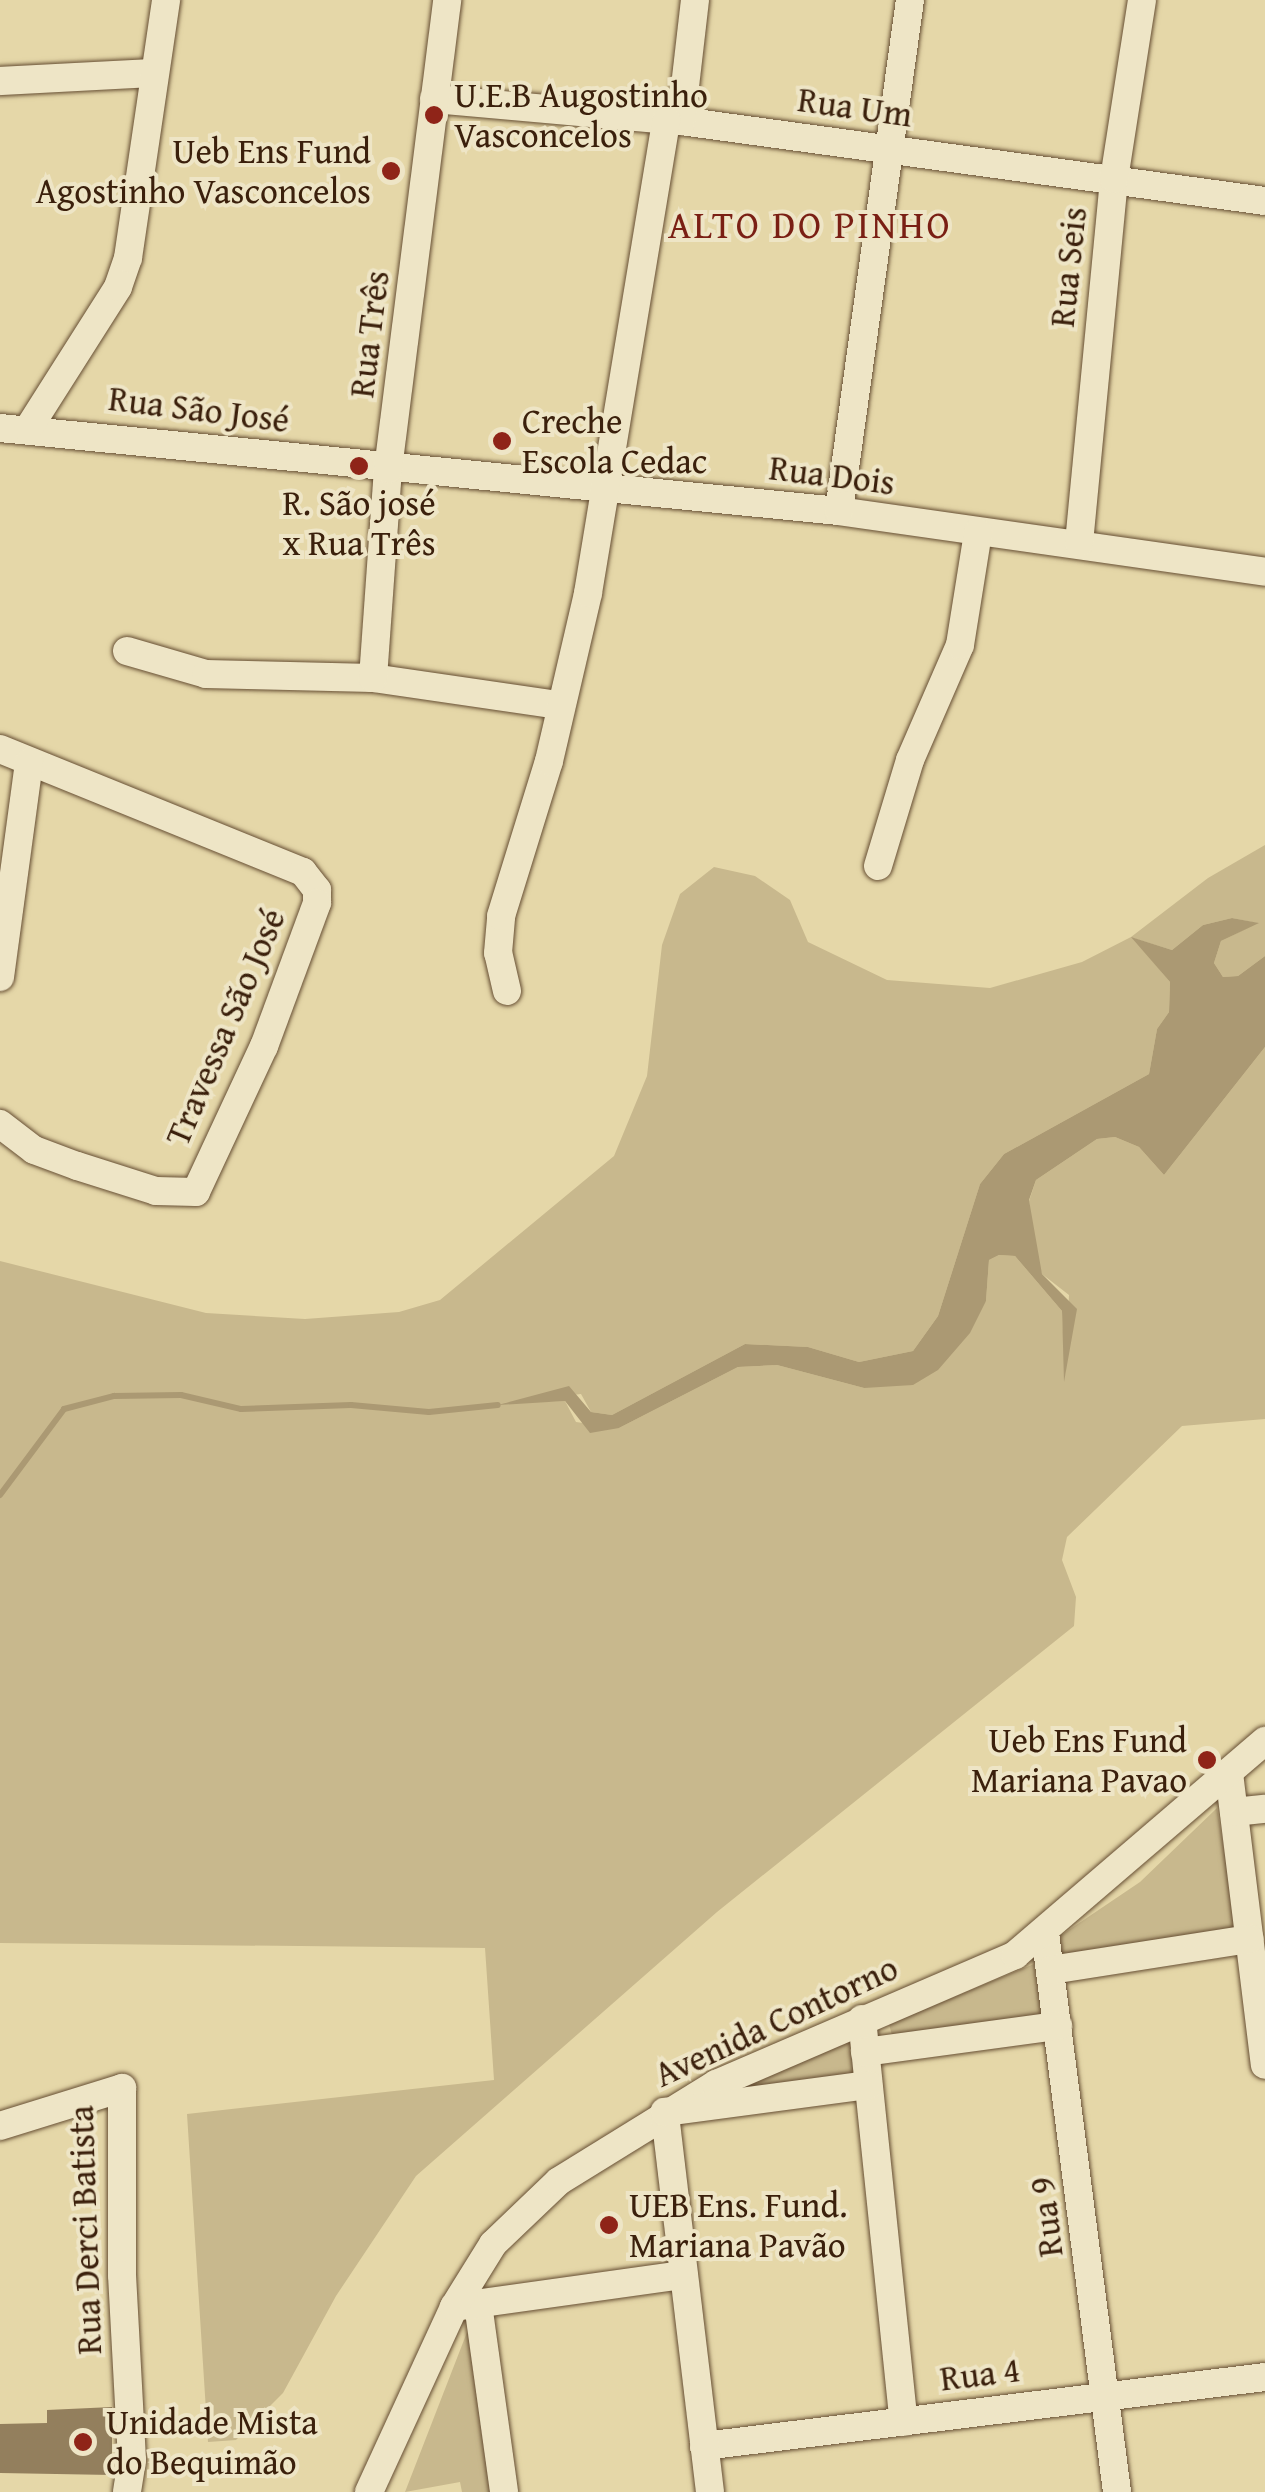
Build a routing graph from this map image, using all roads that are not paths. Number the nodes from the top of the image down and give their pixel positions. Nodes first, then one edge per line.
1 (166, 0) edge
2 (447, 0) edge
3 (695, 0) edge
4 (910, 0) edge
5 (1142, 0) edge
6 (153, 73) junction
7 (0, 81) edge
8 (434, 99) junction
9 (674, 120) junction
10 (892, 150) junction
11 (1114, 179) junction
12 (1265, 201) edge
13 (14, 428) edge
14 (388, 469) junction
15 (610, 490) junction
16 (840, 512) junction
17 (978, 532) junction
18 (1078, 543) junction
19 (1265, 572) edge
20 (126, 650) dead end
21 (374, 678) junction
22 (558, 705) junction
23 (0, 749) edge
24 (29, 762) junction
25 (878, 866) dead end
26 (0, 977) edge
27 (506, 991) dead end
28 (0, 1124) edge
29 (1265, 1741) edge
30 (1229, 1774) junction
31 (1265, 1808) edge
32 (1234, 1812) junction
33 (1045, 1932) junction
34 (1250, 1939) junction
35 (1051, 1970) junction
36 (862, 2019) junction
37 (1058, 2026) junction
38 (865, 2052) junction
39 (1265, 2064) edge
40 (868, 2085) junction
41 (665, 2112) junction
42 (0, 2126) edge
43 (682, 2275) junction
44 (466, 2306) junction
45 (1265, 2377) edge
46 (1105, 2396) junction
47 (904, 2422) junction
48 (704, 2446) junction
49 (127, 2492) edge
50 (369, 2492) edge
51 (504, 2492) edge
52 (710, 2492) edge
53 (1117, 2492) edge

1 - 6 street
2 - 8 street, Rua Três
3 - 9 street
4 - 10 street
5 - 11 street, Rua Seis
6 - 7 street
6 - 13 street
8 - 9 street, Rua Um
8 - 14 street, Rua Três
9 - 10 street, Rua Um
9 - 15 street
10 - 11 street, Rua Um
10 - 16 street
11 - 12 street, Rua Um
11 - 18 street, Rua Seis
13 - 14 street, Rua São José
14 - 15 street, Rua Dois
14 - 21 street, Rua Três
15 - 16 street, Rua Dois
15 - 22 street
16 - 17 street, Rua Dois
17 - 18 street, Rua Dois
17 - 25 street
18 - 19 street, Rua Dois
20 - 21 street
21 - 22 street
22 - 27 street
23 - 24 street, Travessa São José
24 - 26 street
24 - 28 street, Travessa São José
29 - 30 street, Avenida Contorno
30 - 32 street
30 - 33 street, Avenida Contorno
31 - 32 street
32 - 34 street
33 - 35 street, Rua 9
33 - 36 street, Avenida Contorno
34 - 35 street
34 - 39 street
35 - 37 street, Rua 9
36 - 38 street
36 - 41 street, Avenida Contorno
37 - 38 street
37 - 46 street, Rua 9
38 - 40 street
40 - 41 street
40 - 47 street
41 - 43 street
41 - 44 street, Avenida Contorno
42 - 49 street, Rua Derci Batista
43 - 44 street
43 - 48 street
44 - 50 street, Avenida Contorno
44 - 51 street
45 - 46 street, Rua 4
46 - 47 street, Rua 4
46 - 53 street, Rua 9
47 - 48 street, Rua 4
48 - 52 street

